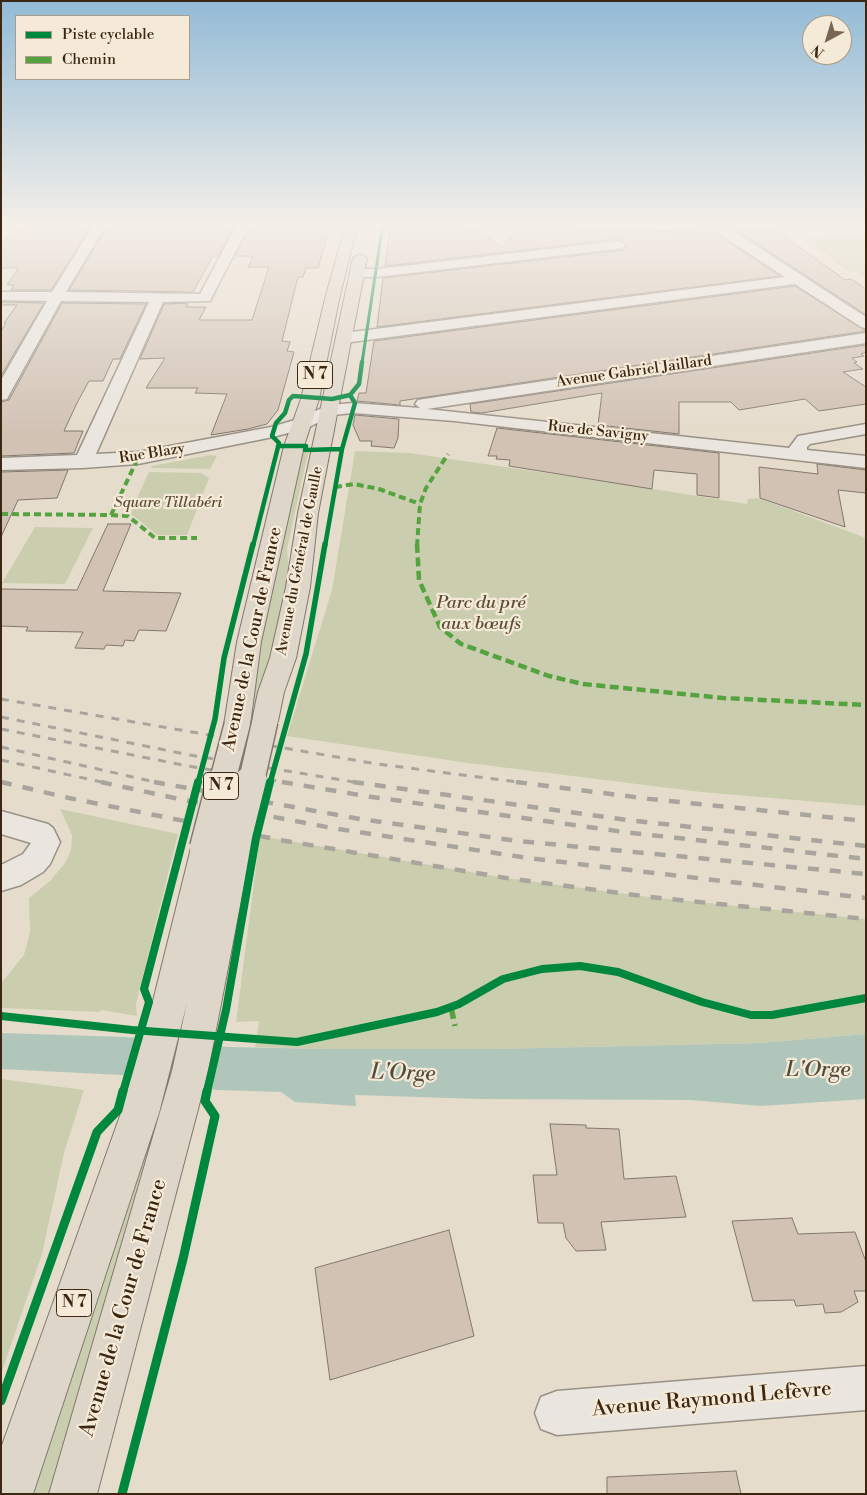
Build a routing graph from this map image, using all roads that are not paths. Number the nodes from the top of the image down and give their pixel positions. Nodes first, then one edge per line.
1 (58, 293) edge
2 (208, 293) edge
3 (334, 293) edge
4 (353, 293) edge
5 (693, 293) edge
6 (819, 293) edge
7 (1, 296) edge
8 (56, 296) junction
9 (158, 297) junction
10 (866, 324) edge
11 (344, 338) junction
12 (866, 338) edge
13 (1, 395) edge
14 (329, 410) junction
15 (404, 411) junction
16 (300, 424) junction
17 (866, 429) edge
18 (798, 454) junction
19 (83, 462) junction
20 (866, 462) edge
21 (1, 464) edge
22 (265, 722) joint
23 (1, 822) edge
24 (221, 848) junction
25 (1, 878) edge
26 (158, 1118) junction
27 (866, 1388) edge
28 (557, 1413) dead end
29 (9, 1494) edge
30 (73, 1494) edge

1 - 8 street
2 - 9 street
3 - 16 main road, Avenue de la Cour de France / N 7
4 - 11 main road, Avenue du Général de Gaulle / N 7
5 - 11 street
6 - 10 street
7 - 8 street
8 - 9 street
8 - 13 street
9 - 19 street
11 - 14 main road, Avenue du Général de Gaulle / N 7
12 - 15 street, Avenue Gabriel Jaillard
14 - 15 street, Rue de Savigny
14 - 16 street
14 - 22 main road, Avenue du Général de Gaulle / N 7
15 - 18 street, Rue de Savigny
16 - 19 street, Rue Blazy
16 - 24 main road, Avenue de la Cour de France / N 7, bridge
17 - 18 street
18 - 20 street, Rue de Savigny
19 - 21 street, Rue Blazy
22 - 24 main road, Avenue de la Cour de France / N 7, bridge
23 - 25 street
24 - 26 main road, Avenue de la Cour de France / N 7
26 - 29 main road, N 7
26 - 30 main road, Avenue de la Cour de France / N 7
27 - 28 street, Avenue Raymond Lefèvre

